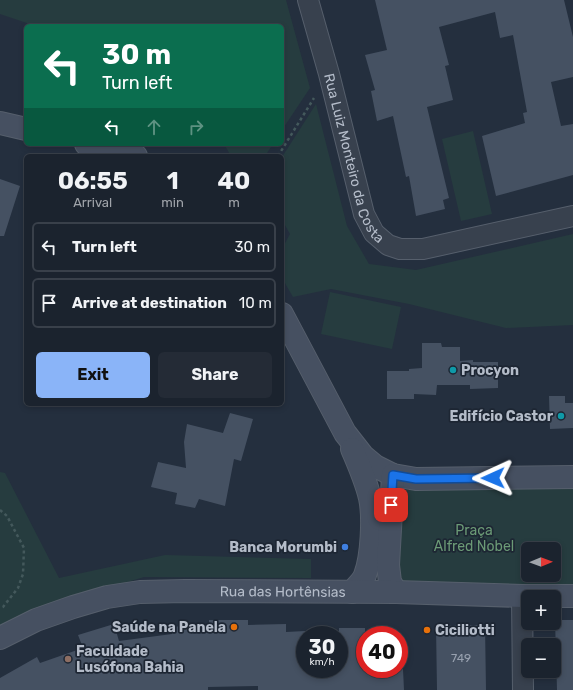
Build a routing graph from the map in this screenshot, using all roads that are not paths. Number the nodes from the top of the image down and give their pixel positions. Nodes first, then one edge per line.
1 (308, 0) edge
2 (0, 123) edge
3 (24, 129) edge
4 (94, 146) edge
5 (128, 154) edge
6 (573, 216) edge
7 (284, 318) edge
8 (345, 433) junction
9 (393, 475) junction
10 (573, 477) edge
11 (352, 592) junction
12 (396, 592) junction
13 (521, 596) edge
14 (561, 596) edge
15 (573, 596) edge
16 (522, 630) edge
17 (0, 638) edge
18 (523, 690) edge

1 - 6 street, Rua Luiz Monteiro da Costa
2 - 3 street
4 - 5 street
7 - 8 street
8 - 9 street
8 - 11 street
9 - 10 street
9 - 12 street
11 - 12 street, Rua das Hortênsias
11 - 17 street, Rua das Hortênsias
12 - 13 street, Rua das Hortênsias
14 - 15 street, Rua das Hortênsias
16 - 18 street

